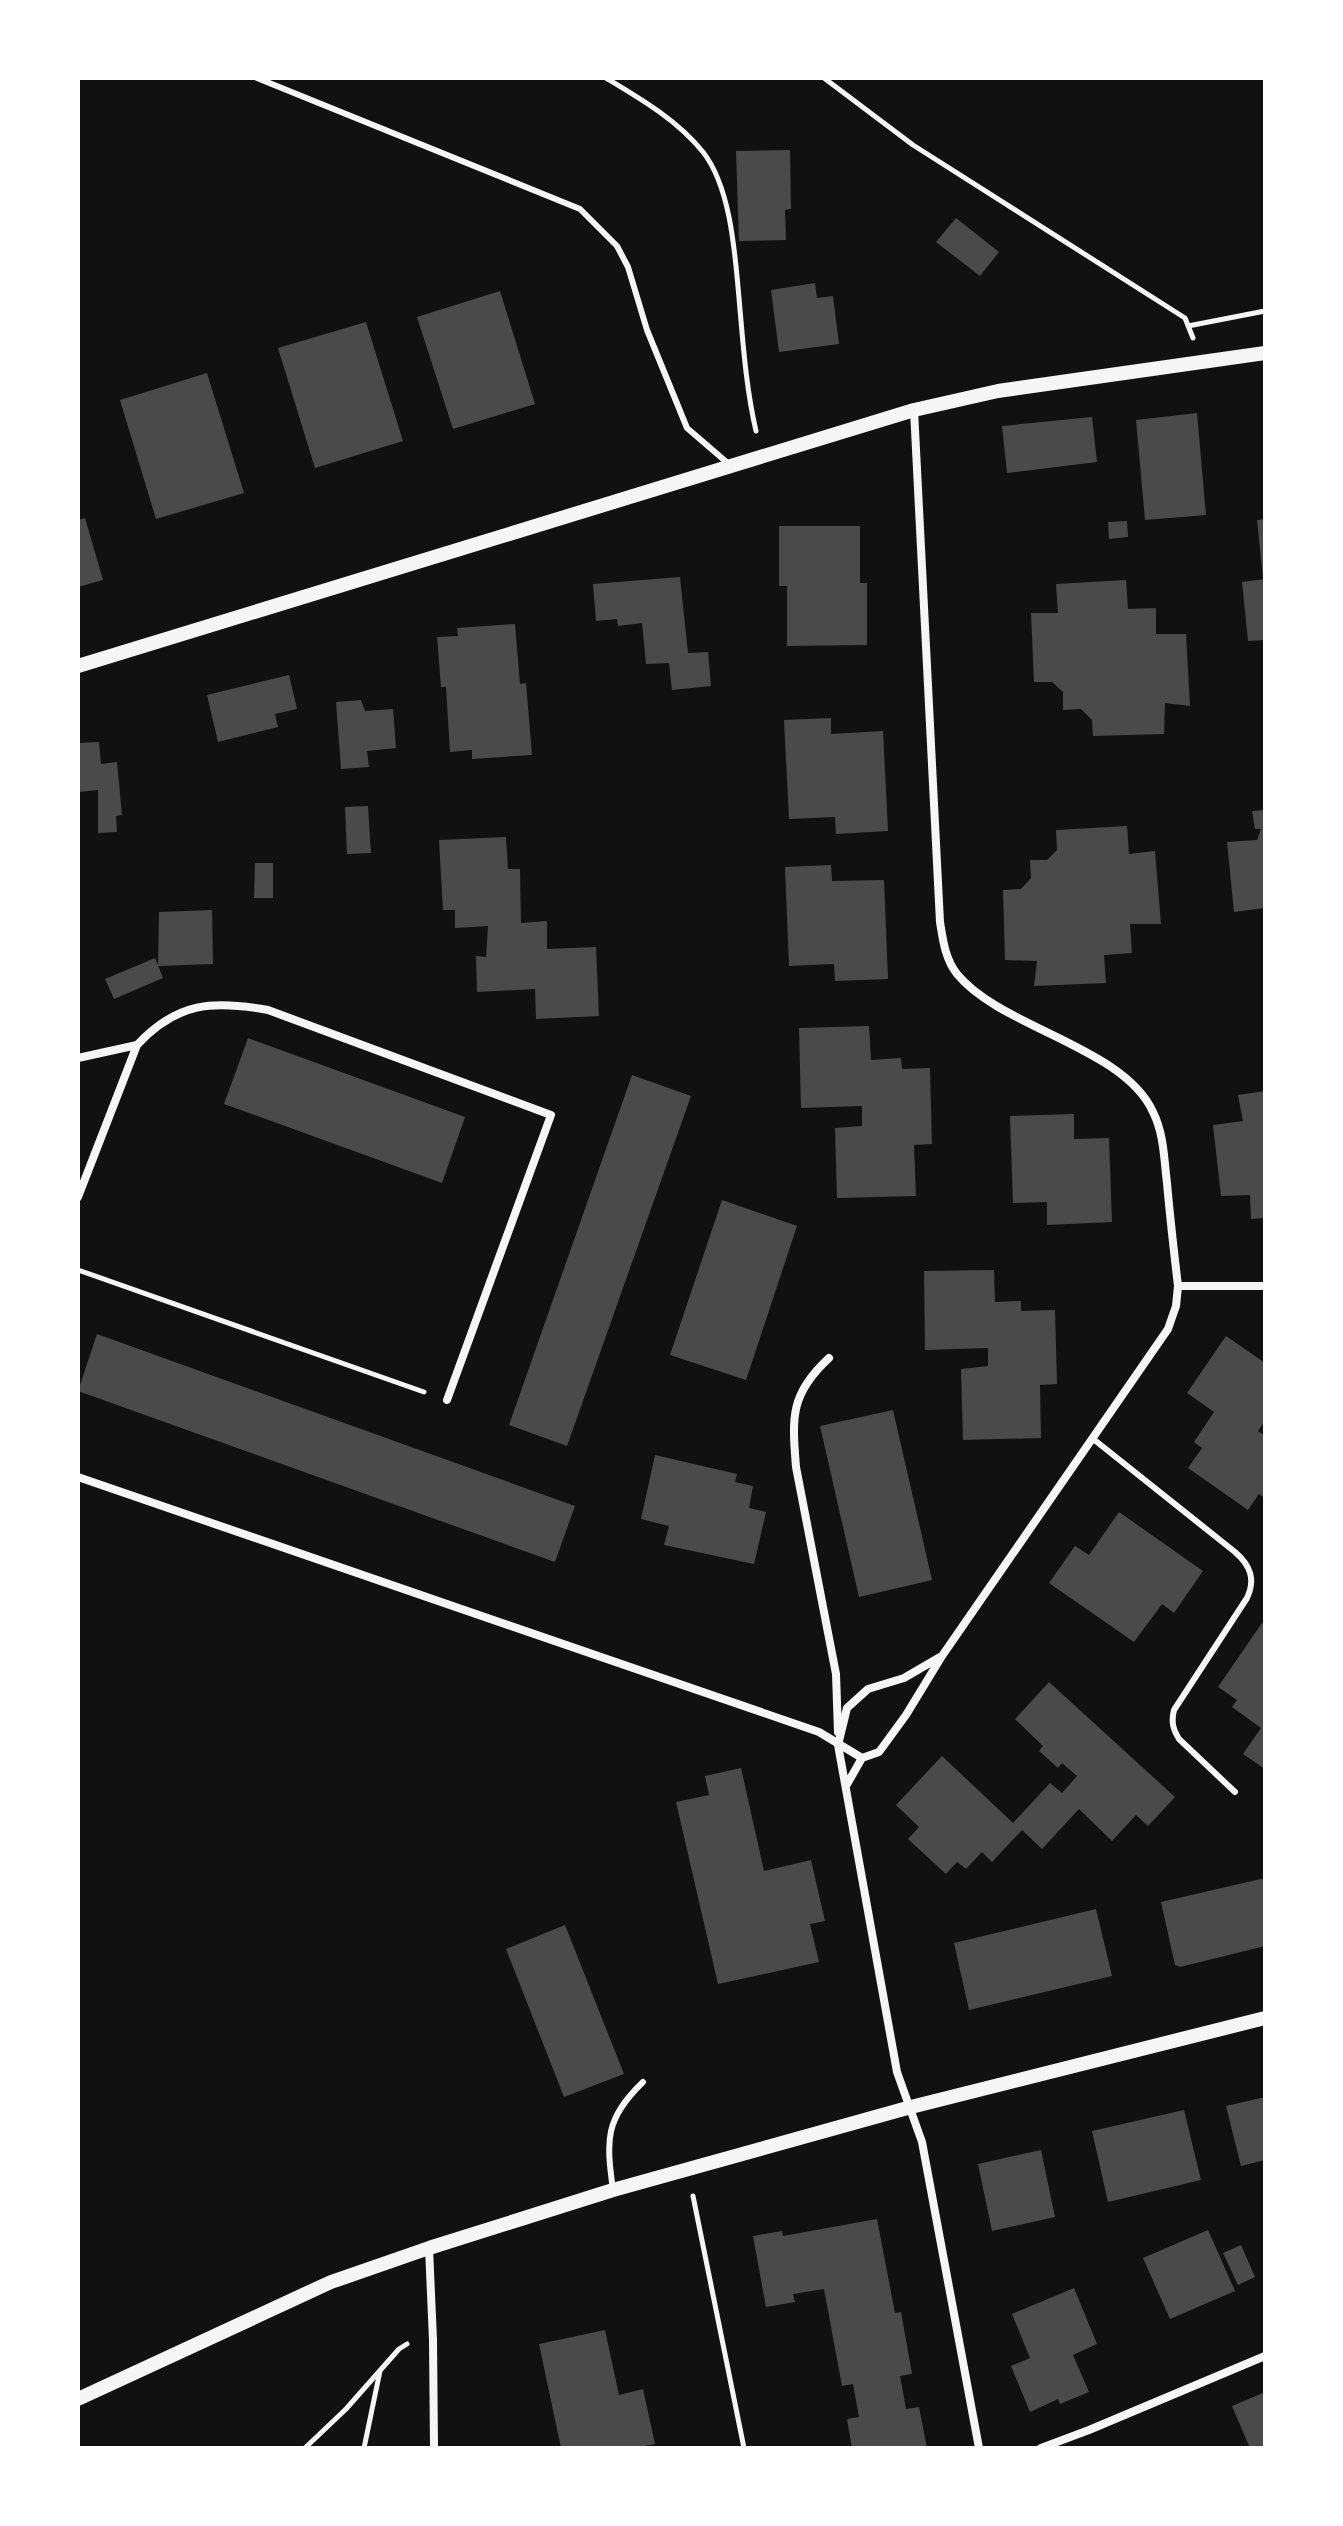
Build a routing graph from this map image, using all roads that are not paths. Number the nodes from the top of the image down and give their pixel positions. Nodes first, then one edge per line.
1 (257, 78) edge
2 (1265, 353) edge
3 (914, 410) junction
4 (730, 465) junction
5 (78, 666) edge
6 (137, 1045) junction
7 (78, 1058) edge
8 (78, 1197) edge
9 (1178, 1286) junction
10 (1265, 1286) edge
11 (829, 1358) dead end
12 (447, 1400) road end
13 (1092, 1438) junction
14 (78, 1477) edge
15 (942, 1656) junction
16 (838, 1745) junction
17 (862, 1758) junction
18 (846, 1787) junction
19 (1235, 1792) dead end
20 (1265, 2018) edge
21 (643, 2082) dead end
22 (911, 2107) junction
23 (613, 2190) junction
24 (429, 2248) junction
25 (1265, 2356) edge
26 (78, 2399) edge
27 (434, 2448) edge
28 (979, 2448) edge
29 (1041, 2448) edge

1 - 4 lane
2 - 3 street
3 - 4 street
3 - 9 street
4 - 5 street
6 - 7 street
6 - 8 street
6 - 12 street
9 - 10 street
9 - 13 street
11 - 16 street
13 - 15 street
13 - 19 lane
14 - 16 street
15 - 16 street
15 - 17 street
16 - 17 street
16 - 18 street
17 - 18 street
18 - 22 street
20 - 22 street
21 - 23 lane
22 - 23 street
22 - 28 street
23 - 24 street
24 - 26 street
24 - 27 street
25 - 29 street

